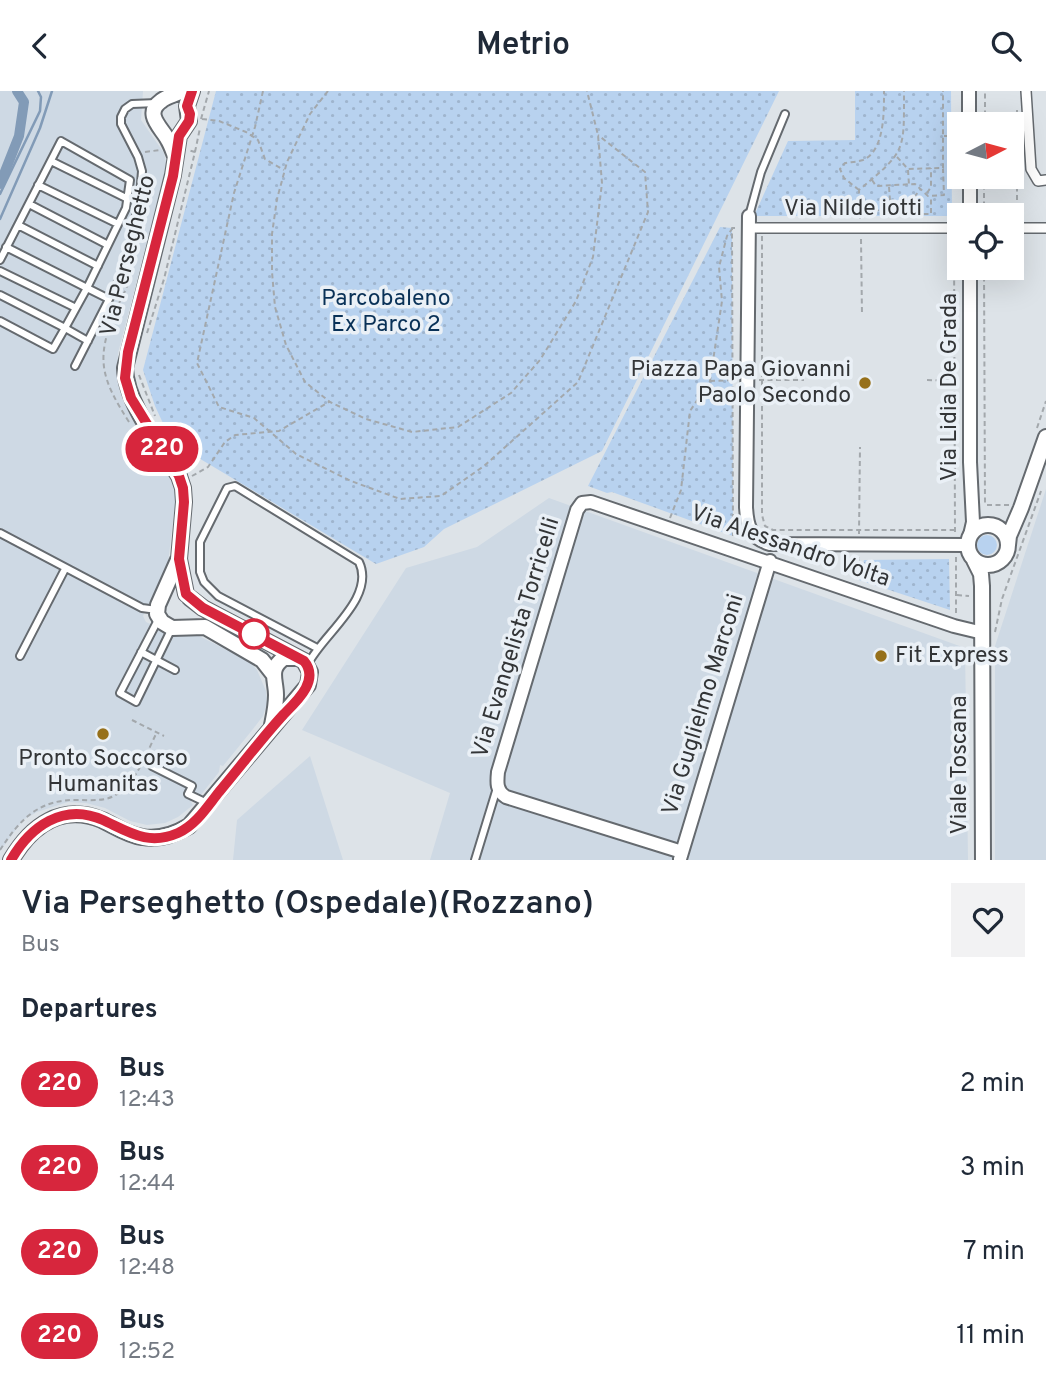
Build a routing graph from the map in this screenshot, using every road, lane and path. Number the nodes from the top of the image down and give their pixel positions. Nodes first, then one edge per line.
1 (192, 91) edge
2 (263, 91) edge
3 (328, 91) edge
4 (587, 91) edge
5 (884, 91) edge
6 (904, 91) edge
7 (943, 91) edge
8 (970, 91) edge
9 (985, 91) edge
10 (1026, 91) edge
11 (143, 103) junction
12 (1017, 104) dead end
13 (187, 106) junction
14 (165, 107) edge
15 (970, 112) edge
16 (985, 112) edge
17 (785, 114) dead end
18 (184, 129) junction
19 (598, 135) junction
20 (252, 137) junction
21 (943, 137) junction
22 (947, 137) edge
23 (144, 152) dead end
24 (174, 152) junction
25 (195, 152) junction
26 (897, 156) junction
27 (51, 161) junction
28 (931, 168) junction
29 (943, 168) junction
30 (908, 169) junction
31 (285, 171) junction
32 (872, 180) junction
33 (1046, 180) edge
34 (38, 185) junction
35 (889, 185) junction
36 (909, 185) junction
37 (920, 189) junction
38 (859, 190) junction
39 (926, 194) junction
40 (931, 195) junction
41 (128, 199) junction
42 (859, 203) junction
43 (1015, 203) edge
44 (29, 204) junction
45 (891, 214) junction
46 (910, 214) junction
47 (748, 222) junction
48 (18, 225) junction
49 (118, 225) junction
50 (732, 228) junction
51 (762, 228) junction
52 (860, 228) junction
53 (947, 228) edge
54 (1024, 228) edge
55 (1046, 228) edge
56 (108, 245) junction
57 (6, 247) junction
58 (0, 260) edge
59 (98, 266) junction
60 (0, 271) edge
61 (955, 280) edge
62 (970, 280) edge
63 (984, 280) edge
64 (87, 288) junction
65 (0, 295) edge
66 (109, 299) junction
67 (76, 308) junction
68 (862, 315) dead end
69 (0, 321) edge
70 (65, 328) junction
71 (145, 340) dead end
72 (88, 341) junction
73 (75, 366) dead end
74 (138, 372) dead end
75 (732, 380) junction
76 (747, 380) junction
77 (760, 380) junction
78 (804, 380) dead end
79 (927, 380) dead end
80 (954, 380) junction
81 (710, 381) junction
82 (970, 383) junction
83 (330, 401) junction
84 (158, 423) dead end
85 (271, 432) junction
86 (1046, 437) edge
87 (860, 447) dead end
88 (191, 477) dead end
89 (1042, 488) dead end
90 (582, 503) joint
91 (954, 504) junction
92 (972, 505) junction
93 (1017, 510) junction
94 (670, 518) dead end
95 (988, 525) junction
96 (859, 529) junction
97 (955, 530) junction
98 (0, 533) edge
99 (733, 536) dead end
100 (964, 542) junction
101 (859, 545) junction
102 (1008, 546) junction
103 (179, 559) junction
104 (974, 560) junction
105 (770, 561) junction
106 (1000, 561) junction
107 (65, 569) junction
108 (43, 586) dead end
109 (850, 590) junction
110 (52, 593) junction
111 (164, 595) junction
112 (956, 595) junction
113 (188, 596) junction
114 (978, 597) dead end
115 (993, 598) dead end
116 (1002, 599) junction
117 (158, 614) junction
118 (954, 626) junction
119 (178, 627) junction
120 (987, 633) junction
121 (317, 648) junction
122 (141, 652) junction
123 (20, 656) dead end
124 (158, 661) junction
125 (302, 662) junction
126 (175, 670) dead end
127 (274, 680) junction
128 (304, 690) junction
129 (132, 720) dead end
130 (271, 728) junction
131 (157, 732) junction
132 (164, 736) dead end
133 (152, 767) dead end
134 (498, 787) junction
135 (209, 804) junction
136 (0, 850) edge
137 (681, 856) edge
138 (11, 860) edge
139 (475, 860) edge
140 (983, 860) edge

1 - 13 street, Via Perseghetto
2 - 20 path
3 - 31 path
4 - 19 path
5 - 38 path
6 - 26 path
7 - 21 path
8 - 15 street
9 - 16 path
10 - 33 street
11 - 14 lane
11 - 14 lane
11 - 66 lane
12 - 43 path
13 - 14 street
13 - 18 street, Via Perseghetto
14 - 18 street
14 - 24 street, Via Perseghetto
17 - 47 lane
18 - 24 street, Via Perseghetto
19 - 83 path
19 - 85 path
20 - 25 path
20 - 31 path
20 - 85 path
21 - 22 path
21 - 29 path
23 - 24 path
24 - 25 path
24 - 103 street, Via Perseghetto
25 - 71 path
26 - 30 path
26 - 32 path
27 - 34 lane
27 - 41 lane
27 - 41 lane
28 - 29 path
28 - 30 path
28 - 39 path
29 - 40 path
30 - 36 path
31 - 83 path
32 - 35 path
32 - 38 path
34 - 44 lane
34 - 49 lane
35 - 36 path
35 - 45 path
36 - 37 path
37 - 39 path
37 - 46 path
38 - 42 path
39 - 40 path
40 - 46 path
41 - 49 lane
42 - 45 path
42 - 52 path
44 - 48 lane
44 - 56 lane
45 - 46 path
47 - 50 path
47 - 51 street, Via Nilde iotti
47 - 76 street
48 - 57 lane
48 - 59 lane
49 - 56 lane
50 - 75 path
50 - 81 path
51 - 52 street, Via Nilde iotti
51 - 77 path
52 - 53 street, Via Nilde iotti
52 - 68 path
54 - 55 street
56 - 59 lane
57 - 58 lane
57 - 64 lane
59 - 64 lane
60 - 67 lane
61 - 80 path
62 - 82 street, Via Lidia De Grada
63 - 93 path
64 - 66 lane
64 - 67 lane
65 - 70 lane
66 - 72 lane
67 - 70 lane
69 - 70 lane
70 - 72 lane
72 - 73 lane
74 - 84 path
75 - 76 path
75 - 81 path
75 - 99 path
76 - 101 street
77 - 78 path
77 - 96 path
79 - 80 path
80 - 82 path
80 - 91 path
81 - 94 path
82 - 92 street, Via Lidia De Grada
83 - 85 path
85 - 88 path
86 - 93 street
87 - 96 path
89 - 116 path
90 - 105 street, Via Alessandro Volta
90 - 134 street, Via Evangelista Torricelli
91 - 92 path
91 - 97 path
92 - 95 street, Via Lidia De Grada
92 - 100 street, Via Lidia De Grada
93 - 95 street
93 - 102 street
95 - 100 street
95 - 102 street
96 - 97 path
96 - 101 path
97 - 100 path
98 - 107 lane
100 - 101 street
100 - 104 street
100 - 112 path
101 - 109 path
102 - 106 street
103 - 111 street, Via Perseghetto
103 - 113 street, Via Perseghetto
104 - 106 street
104 - 120 street, Viale Toscana
105 - 109 street, Via Alessandro Volta
105 - 137 street, Via Guglielmo Marconi
106 - 120 street, Viale Toscana
107 - 110 lane
107 - 117 lane
108 - 110 lane
109 - 118 street, Via Alessandro Volta
110 - 123 lane
111 - 113 street
111 - 117 street
112 - 114 path
112 - 118 path
113 - 119 street
113 - 125 street
115 - 116 path
116 - 120 path
117 - 119 street
117 - 122 lane
118 - 120 street, Via Alessandro Volta
119 - 124 lane
119 - 127 street
120 - 140 street, Viale Toscana
121 - 121 lane
121 - 125 lane
122 - 124 lane
122 - 124 lane
124 - 126 lane
125 - 127 street
125 - 128 street
127 - 128 street
127 - 130 street
128 - 130 street
129 - 131 path
130 - 135 street
131 - 132 path
131 - 136 path
133 - 135 lane
134 - 137 street
134 - 139 lane
135 - 138 street

